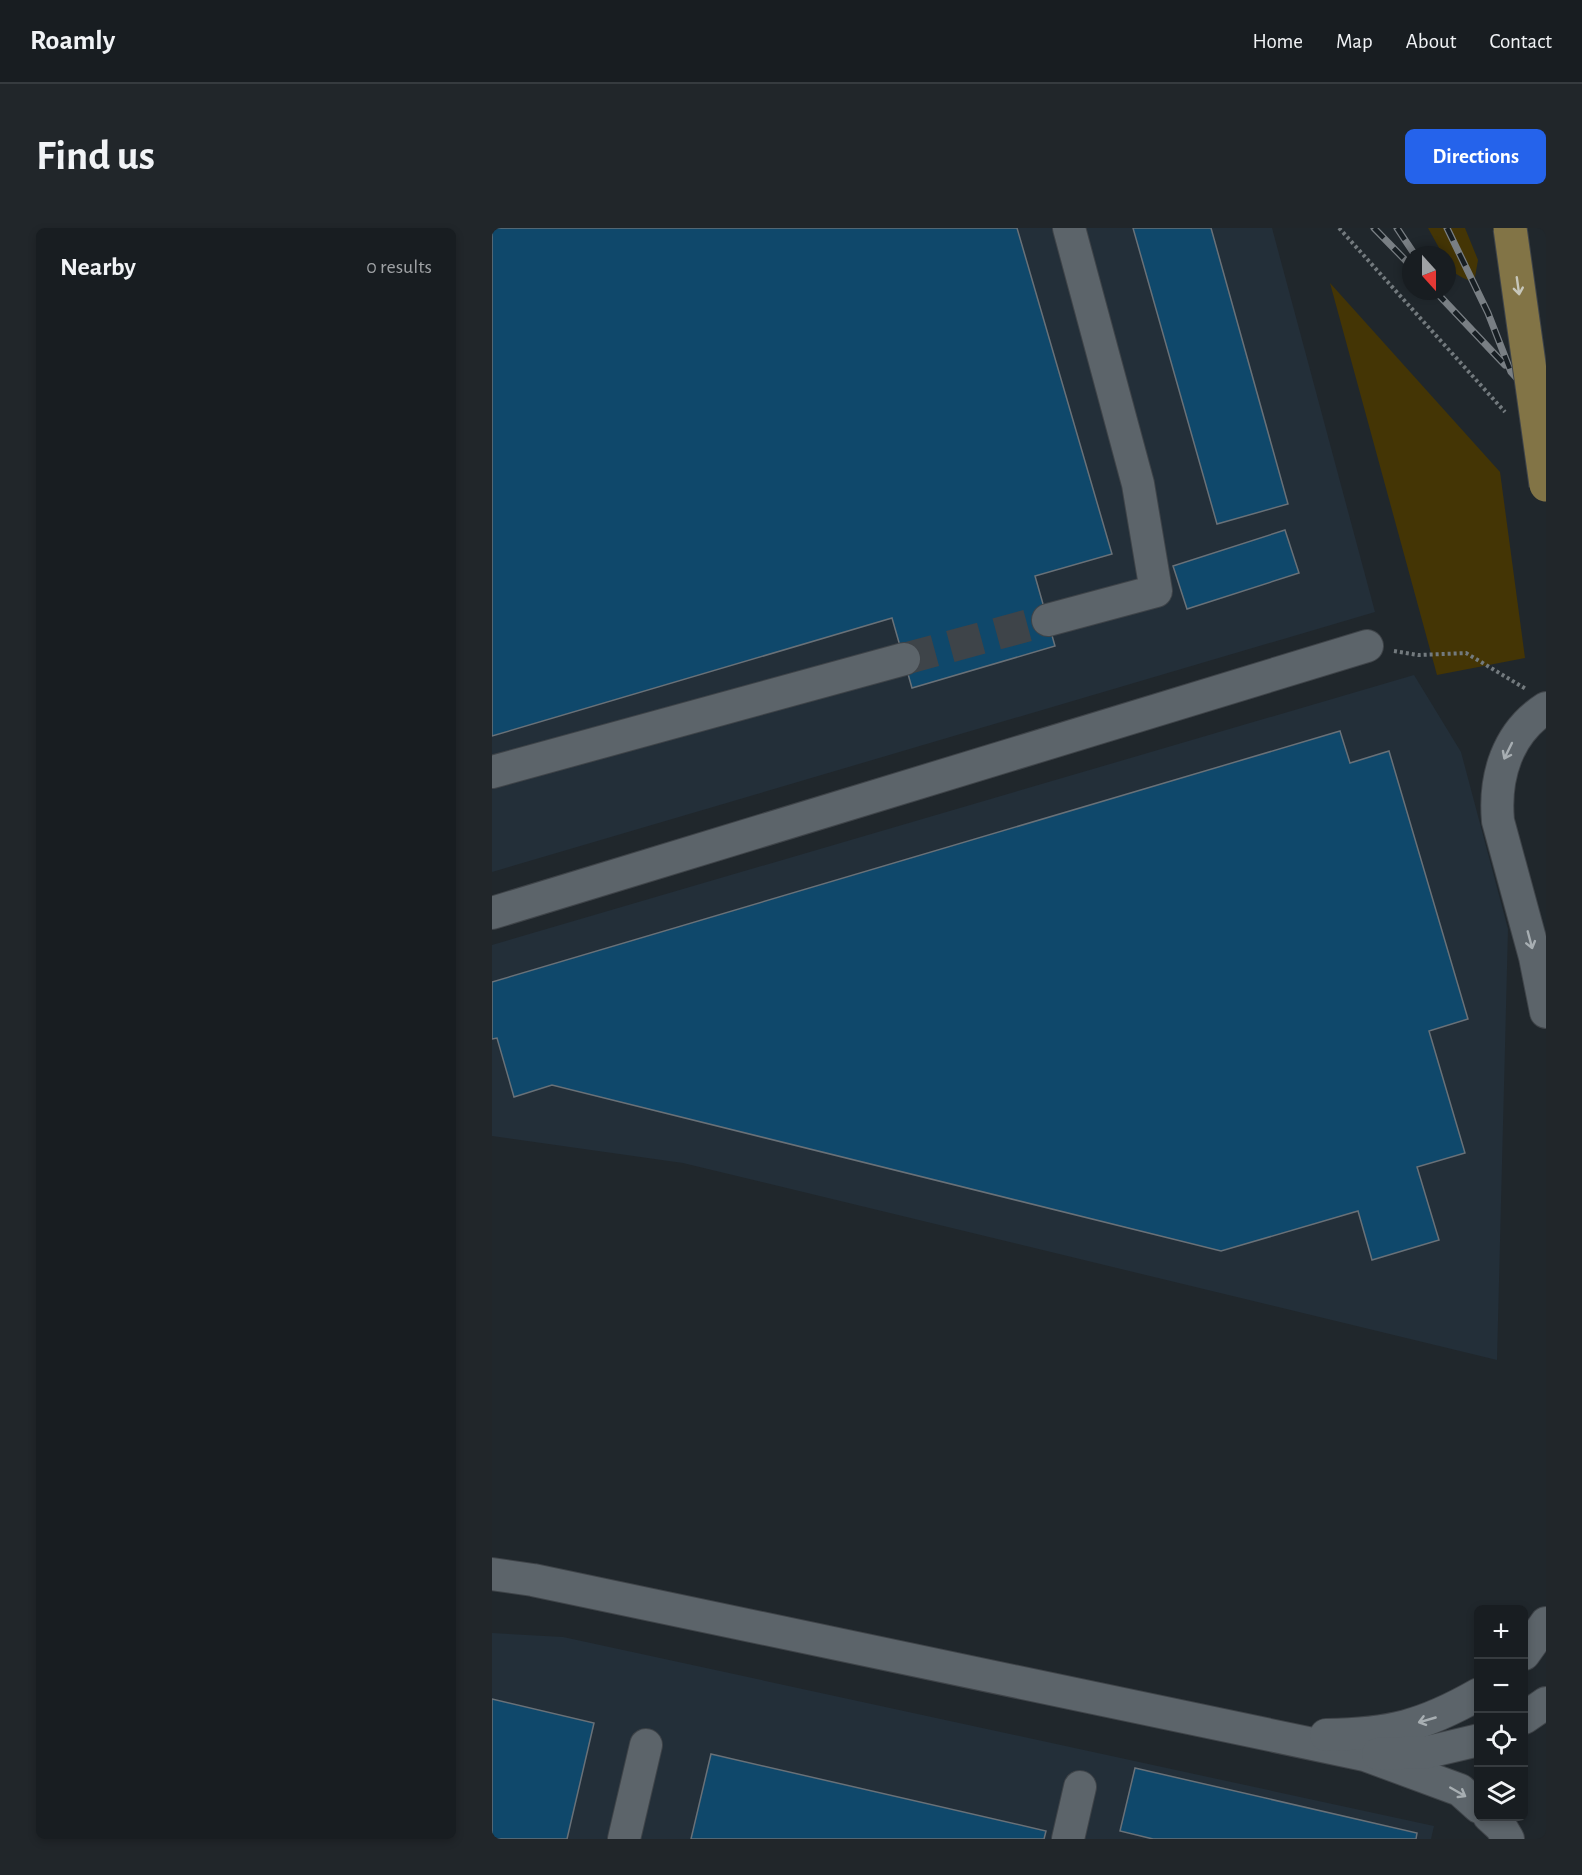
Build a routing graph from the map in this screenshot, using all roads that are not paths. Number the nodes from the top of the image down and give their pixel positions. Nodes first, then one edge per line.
1 (1069, 228) edge
2 (1510, 228) edge
3 (1546, 485) edge
4 (1048, 620) tunnel mouth
5 (1367, 646) road end
6 (904, 659) tunnel mouth
7 (1537, 699) edge
8 (492, 772) edge
9 (492, 913) edge
10 (1546, 1012) edge
11 (492, 1574) edge
12 (1546, 1623) edge
13 (1528, 1648) edge
14 (1474, 1697) edge
15 (1546, 1703) edge
16 (1528, 1715) edge
17 (1262, 1733) junction
18 (1474, 1741) edge
19 (646, 1745) dead end
20 (1365, 1755) junction
21 (1080, 1787) dead end
22 (1474, 1803) edge
23 (1494, 1821) edge
24 (624, 1839) edge
25 (1068, 1839) edge
26 (1508, 1839) edge

1 - 4 street
2 -> 3 main road, bridge
5 - 9 street
6 - 8 street
7 -> 10 street
11 - 17 street
12 - 13 street
14 -> 17 street
15 - 16 street
17 - 20 street
18 - 20 street
19 - 24 street
20 -> 22 street
21 - 25 street
23 - 26 street

